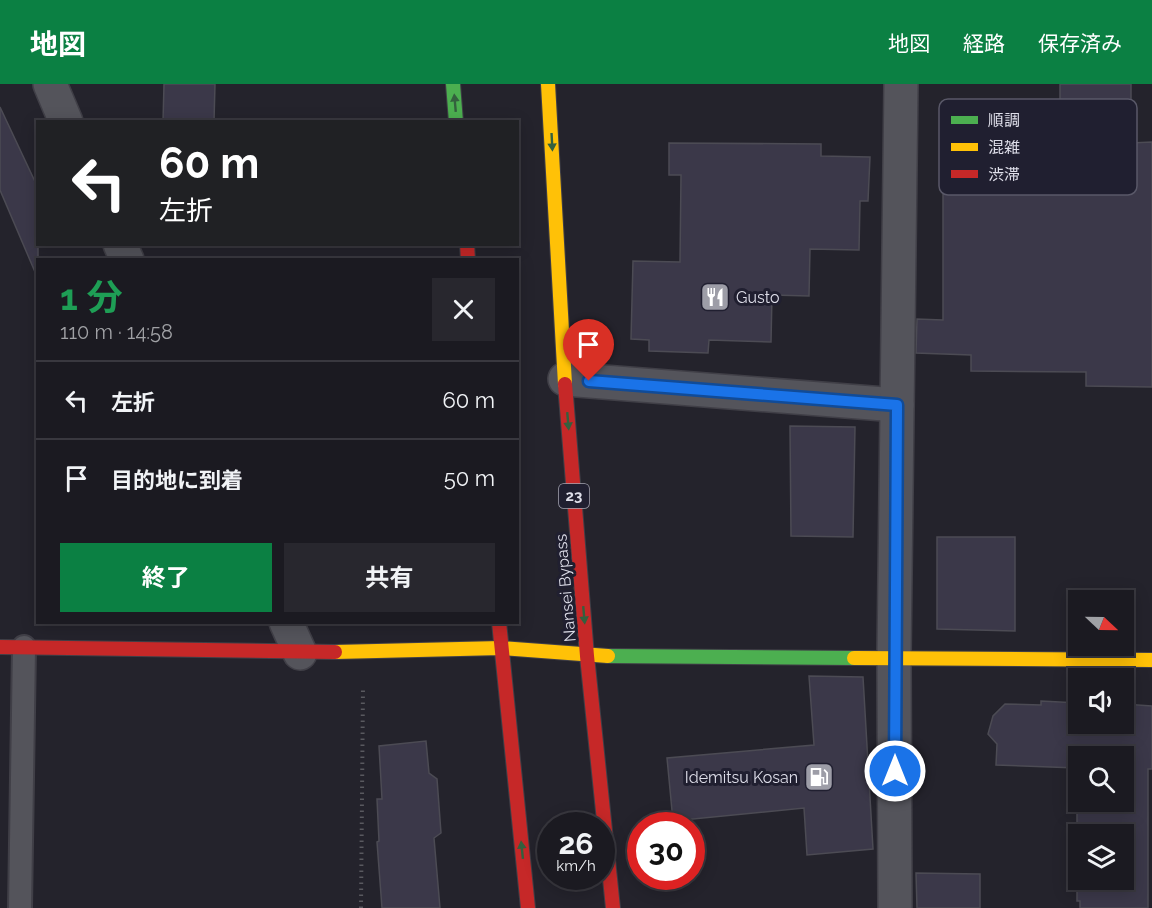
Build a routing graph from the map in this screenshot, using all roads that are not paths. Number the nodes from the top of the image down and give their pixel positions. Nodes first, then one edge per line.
1 (50, 84) edge
2 (453, 84) edge
3 (548, 84) edge
4 (901, 84) edge
5 (65, 120) edge
6 (456, 120) edge
7 (565, 379) junction
8 (897, 405) junction
9 (287, 624) edge
10 (499, 624) edge
11 (0, 647) edge
12 (24, 647) junction
13 (501, 648) junction
14 (300, 653) junction
15 (587, 656) junction
16 (894, 657) junction
17 (1152, 660) edge
18 (20, 908) edge
19 (528, 908) edge
20 (613, 908) edge
21 (895, 908) edge

1 - 5 street
6 -> 2 main road
3 -> 7 main road, Nansei Bypass / 23
4 - 8 street
7 - 8 street
7 -> 15 main road, Nansei Bypass / 23
8 - 16 street
9 - 14 street
10 - 13 main road
11 - 12 main road
12 - 14 main road
12 - 18 lane
13 - 14 main road
13 - 15 main road
19 -> 13 main road
15 - 16 main road
15 - 20 main road, Nansei Bypass / 23
16 - 17 main road
16 - 21 street

